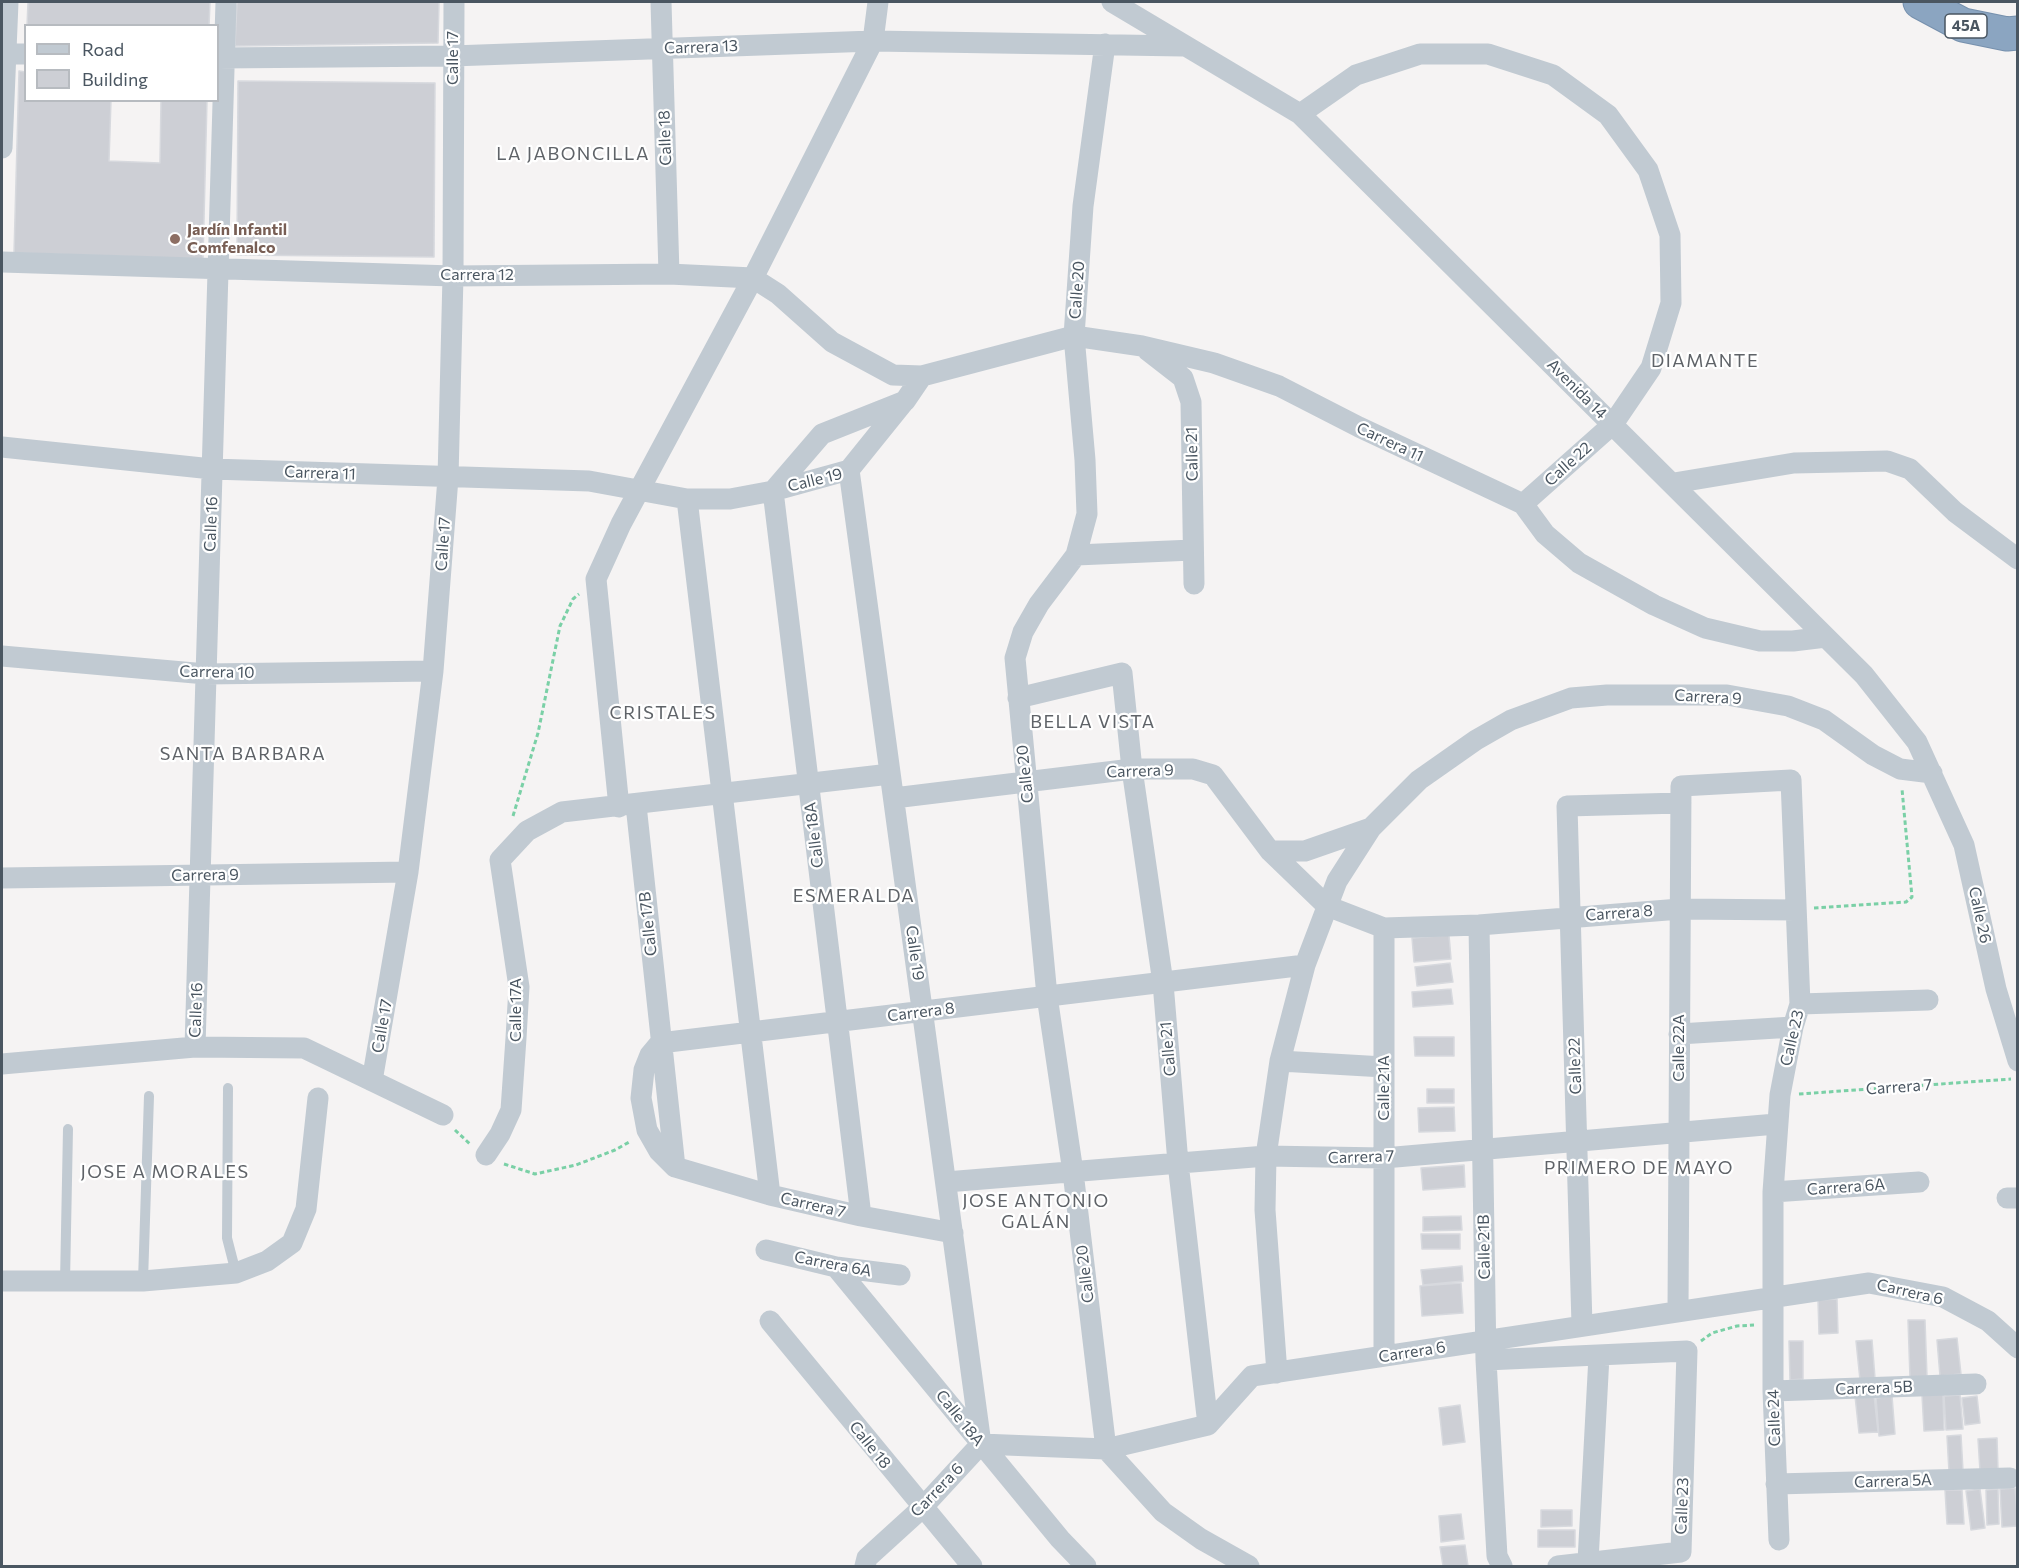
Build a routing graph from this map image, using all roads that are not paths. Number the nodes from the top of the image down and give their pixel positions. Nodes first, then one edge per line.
1 (8, 2) edge
2 (226, 2) edge
3 (454, 2) edge
4 (661, 2) edge
5 (878, 2) edge
6 (1112, 2) edge
7 (1920, 2) edge
8 (2018, 33) edge
9 (873, 40) junction
10 (1105, 44) junction
11 (1185, 46) junction
12 (663, 49) junction
13 (11, 54) edge
14 (452, 56) junction
15 (221, 58) edge
16 (1300, 114) junction
17 (2, 148) edge
18 (2, 262) edge
19 (219, 270) junction
20 (669, 274) junction
21 (453, 276) junction
22 (753, 278) junction
23 (1074, 336) junction
24 (1142, 346) junction
25 (922, 376) junction
26 (905, 401) junction
27 (1613, 424) junction
28 (2, 447) edge
29 (212, 469) junction
30 (849, 470) junction
31 (448, 478) junction
32 (1674, 483) junction
33 (772, 491) junction
34 (639, 492) junction
35 (687, 499) junction
36 (1523, 504) junction
37 (1193, 550) junction
38 (1076, 555) junction
39 (2018, 559) edge
40 (1194, 584) dead end
41 (1826, 637) junction
42 (2, 656) edge
43 (433, 671) junction
44 (206, 674) junction
45 (1018, 698) junction
46 (1132, 769) junction
47 (1932, 772) junction
48 (890, 774) junction
49 (1026, 781) junction
50 (808, 784) junction
51 (722, 794) junction
52 (1681, 794) junction
53 (894, 798) junction
54 (628, 806) junction
55 (1371, 828) junction
56 (1270, 851) junction
57 (408, 872) junction
58 (200, 875) junction
59 (2, 878) edge
60 (1327, 906) junction
61 (1680, 909) junction
62 (1796, 909) junction
63 (1570, 916) junction
64 (1479, 926) junction
65 (1384, 928) junction
66 (1305, 965) junction
67 (1163, 983) junction
68 (1047, 996) junction
69 (1928, 1000) dead end
70 (1800, 1004) junction
71 (923, 1012) junction
72 (837, 1022) junction
73 (1793, 1027) junction
74 (750, 1032) junction
75 (1679, 1034) junction
76 (660, 1043) junction
77 (195, 1047) junction
78 (2018, 1061) edge
79 (1280, 1062) junction
80 (2, 1064) edge
81 (1384, 1067) junction
82 (372, 1082) junction
83 (228, 1088) dead end
84 (149, 1096) dead end
85 (318, 1098) dead end
86 (443, 1115) road end
87 (1776, 1124) junction
88 (68, 1129) dead end
89 (1678, 1132) junction
90 (1577, 1141) junction
91 (1482, 1148) junction
92 (486, 1155) road end
93 (1266, 1156) junction
94 (1384, 1158) junction
95 (1178, 1163) junction
96 (675, 1167) junction
97 (1073, 1172) junction
98 (946, 1182) junction
99 (1919, 1182) dead end
100 (1773, 1192) junction
101 (770, 1195) junction
102 (861, 1216) junction
103 (953, 1233) junction
104 (766, 1250) dead end
105 (836, 1267) junction
106 (236, 1273) junction
107 (900, 1275) dead end
108 (2, 1281) edge
109 (143, 1281) junction
110 (65, 1282) junction
111 (1774, 1296) junction
112 (1678, 1311) junction
113 (770, 1321) dead end
114 (1582, 1325) junction
115 (2018, 1348) edge
116 (1486, 1350) junction
117 (1384, 1356) junction
118 (1599, 1356) junction
119 (1277, 1373) junction
120 (1976, 1384) dead end
121 (1773, 1391) junction
122 (1208, 1425) junction
123 (981, 1444) junction
124 (1106, 1449) junction
125 (2010, 1478) dead end
126 (1776, 1484) junction
127 (922, 1508) junction
128 (1779, 1540) dead end
129 (1588, 1561) junction
130 (865, 1566) edge
131 (972, 1566) edge
132 (1086, 1566) edge
133 (1249, 1566) edge
134 (1502, 1566) edge
135 (1558, 1566) edge

1 - 13 street
2 - 15 street, Calle 16
3 - 14 street, Calle 17
4 - 12 street, Calle 18
5 - 9 street
6 - 11 street, Avenida 14
7 - 8 highway, 45A
9 - 10 street, Carrera 13
9 - 12 street, Carrera 13
9 - 22 street
10 - 11 street, Carrera 13
10 - 23 street, Calle 20
11 - 16 street, Avenida 14
12 - 14 street, Carrera 13
12 - 20 street, Calle 18
13 - 17 street
14 - 15 street, Carrera 13
14 - 21 street, Calle 17
15 - 19 street, Calle 16
16 - 27 street, Avenida 14
16 - 27 street, Calle 22
18 - 19 street, Carrera 12
19 - 21 street, Carrera 12
19 - 29 street, Calle 16
20 - 21 street, Carrera 12
20 - 22 street, Carrera 12
21 - 31 street, Calle 17
22 - 25 street, Carrera 12
22 - 34 street
23 - 24 street, Carrera 11
23 - 25 street, Carrera 11
23 - 38 street, Calle 20
24 - 36 street, Carrera 11
24 - 37 street, Calle 21
25 - 26 street
26 - 30 street
26 - 33 street
27 - 32 street, Avenida 14
27 - 36 street, Calle 22
28 - 29 street, Carrera 11
29 - 31 street, Carrera 11
29 - 44 street, Calle 16
30 - 33 street, Calle 19
30 - 48 street, Calle 19
31 - 34 street, Carrera 11
31 - 43 street, Calle 17
32 - 39 street
32 - 41 street, Avenida 14
33 - 35 street, Calle 19
33 - 50 street, Calle 18A
34 - 35 street, Carrera 11
34 - 54 street, Calle 17B
35 - 51 street
36 - 41 street, Carrera 11
37 - 38 street
37 - 40 street, Calle 21
38 - 45 street, Calle 20
41 - 47 street, Avenida 14
42 - 44 street, Carrera 10
43 - 44 street, Carrera 10
43 - 57 street, Calle 17
44 - 58 street, Calle 16
45 - 46 street, Calle 21
45 - 49 street, Calle 20
46 - 49 street, Carrera 9
46 - 56 street, Carrera 9
46 - 67 street, Calle 21
47 - 55 street, Carrera 9
47 - 78 street, Calle 26
48 - 50 street
48 - 53 street, Calle 19
49 - 53 street, Carrera 9
49 - 68 street, Calle 20
50 - 51 street
50 - 72 street, Calle 18A
51 - 54 street
51 - 74 street
52 - 61 street, Calle 22A
52 - 62 street, Calle 23
52 - 63 street, Calle 22
53 - 71 street, Calle 19
54 - 76 street, Calle 17B
54 - 92 street, Calle 17A
55 - 56 street
55 - 60 street
56 - 60 street, Carrera 9
57 - 58 street, Carrera 9
57 - 82 street, Calle 17
58 - 59 street, Carrera 9
58 - 77 street, Calle 16
60 - 65 street, Carrera 8
60 - 66 street
61 - 62 street, Carrera 8
61 - 63 street, Carrera 8
61 - 75 street, Calle 22A
62 - 70 street, Calle 23
63 - 64 street, Carrera 8
63 - 90 street, Calle 22
64 - 65 street, Carrera 8
64 - 91 street, Calle 21B
65 - 81 street, Calle 21A
66 - 67 street, Carrera 8
66 - 79 street
67 - 68 street, Carrera 8
67 - 95 street, Calle 21
68 - 71 street, Carrera 8
68 - 97 street, Calle 20
69 - 70 street
70 - 73 street, Calle 23
71 - 72 street, Carrera 8
71 - 98 street, Calle 19
72 - 74 street, Carrera 8
72 - 102 street, Calle 18A
73 - 75 street
73 - 87 street, Calle 23
74 - 76 street, Carrera 8
74 - 101 street
75 - 89 street, Calle 22A
76 - 96 street
76 - 96 street
77 - 80 street
77 - 82 street
79 - 81 street
79 - 93 street
81 - 94 street, Calle 21A
82 - 86 street
83 - 106 lane
84 - 109 lane
85 - 106 street
87 - 89 street, Carrera 7
87 - 100 street, Calle 23
88 - 110 lane
89 - 90 street, Carrera 7
89 - 112 street, Calle 22A
90 - 91 street, Carrera 7
90 - 114 street, Calle 22
91 - 94 street, Carrera 7
91 - 116 street, Calle 21B
93 - 94 street, Carrera 7
93 - 95 street, Carrera 7
93 - 119 street
94 - 117 street, Calle 21A
95 - 97 street, Carrera 7
95 - 122 street, Calle 21
96 - 101 street, Carrera 7
97 - 98 street, Carrera 7
97 - 124 street, Calle 20
98 - 103 street, Calle 19
99 - 100 street, Carrera 6A
100 - 111 street, Calle 23
101 - 102 street, Carrera 7
102 - 103 street, Carrera 7
103 - 123 street, Calle 19
104 - 105 street, Carrera 6A
105 - 107 street, Carrera 6A
105 - 123 street, Calle 18A
106 - 109 street
108 - 110 street
109 - 110 street
111 - 112 street, Carrera 6
111 - 115 street, Carrera 6
111 - 121 street, Calle 24
112 - 114 street, Carrera 6
113 - 127 street, Calle 18
114 - 116 street, Carrera 6
116 - 117 street, Carrera 6
116 - 118 street
116 - 134 street, Calle 21B
117 - 119 street, Carrera 6
118 - 129 street
118 - 129 street, Calle 23
119 - 122 street, Carrera 6
120 - 121 street, Carrera 5B
121 - 126 street, Calle 24
122 - 124 street
123 - 124 street
123 - 127 street, Carrera 6
123 - 132 street, Calle 18A
124 - 133 street
125 - 126 street, Carrera 5A
126 - 128 street, Calle 24
127 - 130 street, Carrera 6
127 - 131 street, Calle 18
129 - 135 street

